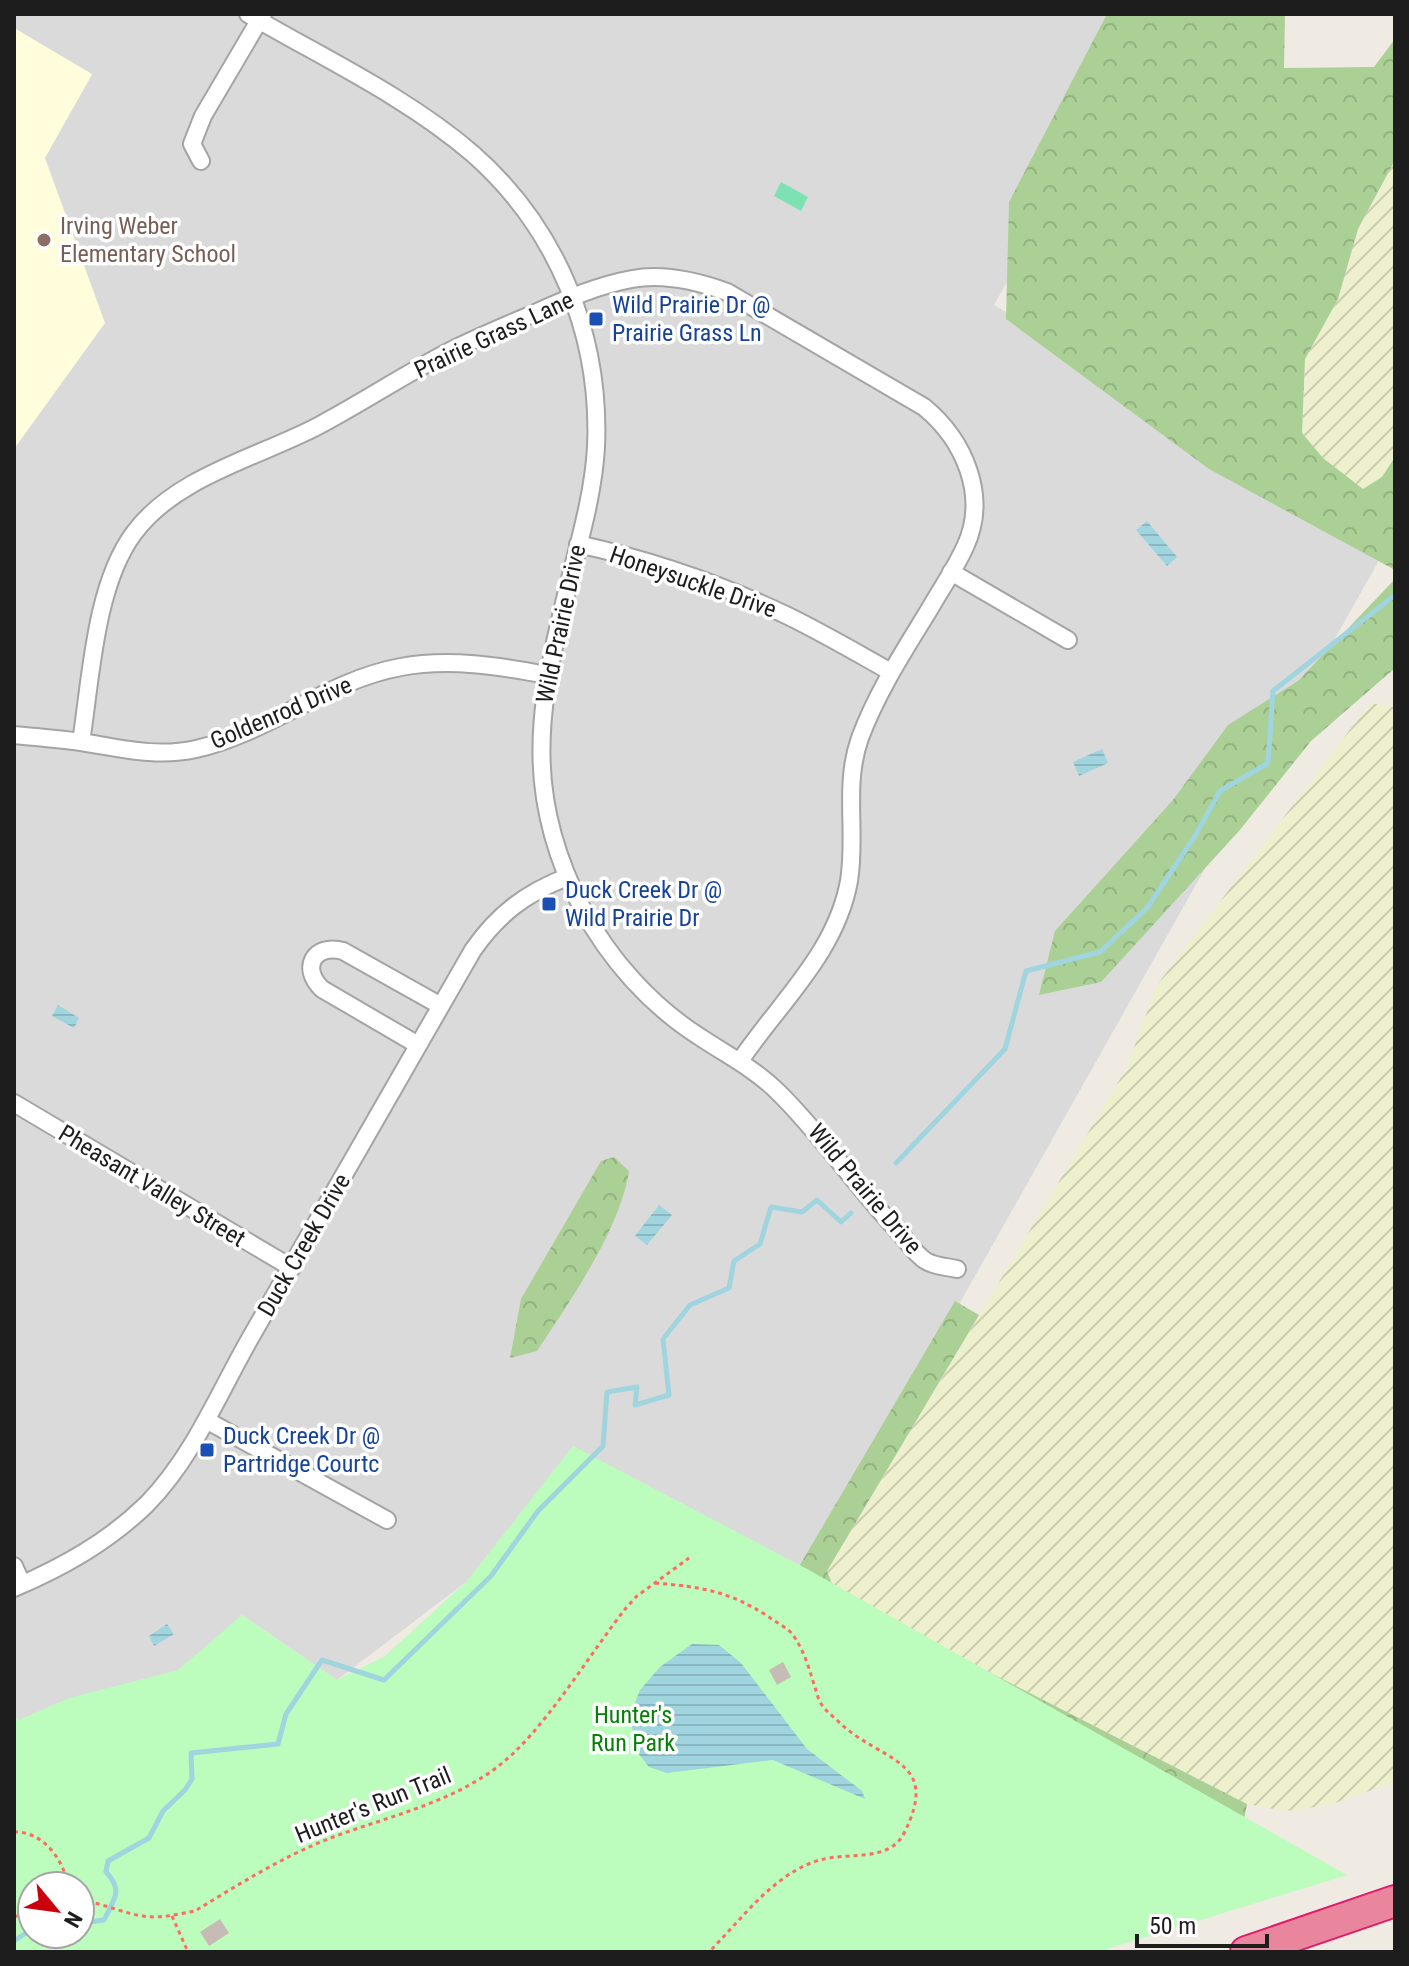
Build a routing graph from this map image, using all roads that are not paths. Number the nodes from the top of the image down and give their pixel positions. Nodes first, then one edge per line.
1 (257, 16) edge
2 (201, 161) dead end
3 (573, 297) junction
4 (578, 544) junction
5 (951, 572) junction
6 (1068, 640) dead end
7 (891, 672) junction
8 (547, 675) junction
9 (14, 735) edge
10 (81, 742) junction
11 (567, 877) junction
12 (441, 1006) junction
13 (418, 1045) junction
14 (740, 1061) junction
15 (14, 1103) edge
16 (292, 1268) junction
17 (957, 1269) dead end
18 (206, 1420) junction
19 (387, 1520) dead end
20 (14, 1566) edge
21 (18, 1586) edge
22 (1395, 1901) edge
23 (1395, 1908) edge
24 (1246, 1952) edge
25 (1254, 1952) edge

1 - 2 street
1 - 3 street, Wild Prairie Drive
3 - 4 street, Wild Prairie Drive
3 - 5 street, Prairie Grass Lane
3 - 10 street, Prairie Grass Lane
4 - 7 street, Honeysuckle Drive
4 - 8 street, Wild Prairie Drive
5 - 6 street
5 - 7 street, Prairie Grass Lane
7 - 14 street, Prairie Grass Lane
8 - 10 street, Goldenrod Drive
8 - 11 street, Wild Prairie Drive
9 - 10 street, Goldenrod Drive
11 - 12 street, Duck Creek Drive
11 - 14 street, Wild Prairie Drive
12 - 13 street, Duck Creek Drive
12 - 13 street
13 - 16 street, Duck Creek Drive
14 - 17 street, Wild Prairie Drive
15 - 16 street, Pheasant Valley Street
16 - 18 street, Duck Creek Drive
18 - 19 street
18 - 21 street, Duck Creek Drive
20 - 21 street
22 - 24 highway
23 - 25 highway

